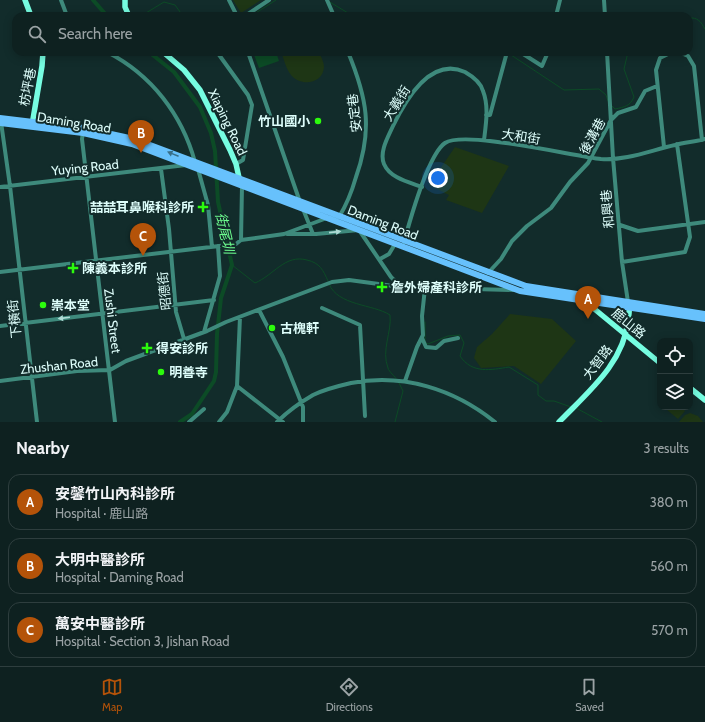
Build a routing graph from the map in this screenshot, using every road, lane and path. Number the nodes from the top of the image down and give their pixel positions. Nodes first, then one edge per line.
1 (25, 0) edge
2 (61, 0) edge
3 (125, 0) edge
4 (229, 0) edge
5 (269, 0) edge
6 (560, 0) edge
7 (604, 0) edge
8 (328, 1) edge
9 (30, 12) edge
10 (65, 12) edge
11 (127, 12) edge
12 (234, 12) edge
13 (251, 12) edge
14 (332, 12) edge
15 (557, 12) edge
16 (605, 12) edge
17 (43, 56) edge
18 (113, 56) edge
19 (168, 56) edge
20 (220, 56) edge
21 (249, 56) edge
22 (350, 56) edge
23 (506, 56) edge
24 (526, 56) edge
25 (546, 56) edge
26 (607, 56) edge
27 (662, 56) edge
28 (688, 56) edge
29 (657, 86) junction
30 (486, 115) junction
31 (0, 120) edge
32 (611, 120) junction
33 (32, 124) junction
34 (83, 130) junction
35 (703, 139) edge
36 (484, 140) junction
37 (677, 144) junction
38 (664, 147) junction
39 (592, 157) junction
40 (613, 158) junction
41 (195, 162) junction
42 (236, 164) junction
43 (186, 165) junction
44 (161, 169) junction
45 (198, 170) junction
46 (87, 177) junction
47 (231, 179) junction
48 (239, 179) junction
49 (10, 186) junction
50 (242, 186) junction
51 (0, 187) edge
52 (422, 187) junction
53 (300, 202) junction
54 (303, 209) junction
55 (339, 217) junction
56 (327, 218) junction
57 (705, 222) edge
58 (689, 224) junction
59 (310, 225) junction
60 (620, 225) junction
61 (360, 228) junction
62 (284, 234) junction
63 (313, 234) junction
64 (241, 240) junction
65 (395, 244) junction
66 (404, 244) junction
67 (218, 246) junction
68 (212, 247) junction
69 (171, 252) junction
70 (380, 259) junction
71 (97, 261) junction
72 (622, 262) junction
73 (19, 270) junction
74 (0, 272) edge
75 (488, 273) junction
76 (526, 286) junction
77 (401, 287) junction
78 (425, 288) junction
79 (520, 291) junction
80 (214, 300) junction
81 (590, 300) junction
82 (175, 304) junction
83 (629, 305) junction
84 (322, 308) dead end
85 (259, 310) junction
86 (102, 314) junction
87 (705, 314) edge
88 (240, 317) junction
89 (705, 319) edge
90 (25, 323) junction
91 (0, 326) edge
92 (204, 332) junction
93 (626, 334) junction
94 (422, 338) junction
95 (458, 338) dead end
96 (184, 339) junction
97 (657, 360) edge
98 (110, 370) junction
99 (32, 377) junction
100 (362, 380) junction
101 (0, 381) edge
102 (403, 381) junction
103 (237, 386) junction
104 (693, 390) edge
105 (705, 400) edge
106 (302, 403) junction
107 (204, 409) dead end
108 (366, 416) dead end
109 (280, 421) edge
110 (37, 422) edge
111 (115, 422) edge
112 (189, 422) edge
113 (219, 422) edge
114 (303, 422) edge
115 (496, 422) edge
116 (559, 422) edge

1 - 9 street
2 - 10 street
3 - 11 street
4 - 12 street
5 - 13 street
6 - 15 street
7 - 16 street
8 - 14 street
17 - 33 street, 枋坪巷
18 - 41 street
19 - 42 street, Xiaping Road
20 - 42 street
21 - 53 street
22 - 55 street, 安定巷
23 - 30 street
24 - 25 street
26 - 32 street, 和興巷
27 - 29 street
28 - 35 street
29 - 32 street, 後溝巷
29 - 38 street
30 - 36 street, 大義街
30 - 52 street, 大義街
31 - 33 main road, Daming Road
31 - 49 street, 下橫街
32 - 39 street, 後溝巷
32 - 40 street, 和興巷
33 - 34 main road, Daming Road
41 -> 34 main road, Daming Road
34 - 43 main road, Daming Road
34 - 46 street, Zushi Street
35 - 37 street, 大和街
36 - 39 street, 大和街
36 - 52 street, 大和街
37 - 38 street, 大和街
37 - 58 street
38 - 40 street, 大和街
39 - 40 street, 大和街
39 - 75 street, 後溝巷
40 - 60 street, 和興巷
41 - 43 street, Yuying Road
41 - 45 street
41 - 47 main road, Daming Road
42 - 48 street, Xiaping Road
43 - 44 street, Yuying Road
43 - 45 main road, Daming Road
44 - 46 street, Yuying Road
44 - 69 street, 昭德街
45 - 47 main road, Daming Road
45 - 68 street
46 - 49 street, Yuying Road
46 - 71 street, Zushi Street
47 - 48 main road, Daming Road
47 - 50 main road, Daming Road
48 - 50 street, Xiaping Road
48 - 53 main road, Daming Road
49 - 51 street, Yuying Road
49 - 73 street, 下橫街
50 - 54 main road, Daming Road
50 - 64 street, Xiaping Road
52 - 66 street, 大和街
53 - 55 main road, Daming Road
54 - 56 main road, Daming Road
54 - 59 street
55 - 56 street
55 - 61 main road, Daming Road
56 - 59 street
56 - 61 main road, Daming Road
57 - 58 street
58 - 60 street
58 - 72 street
59 - 62 street
59 - 63 street
60 - 72 street, 和興巷
63 -> 61 street
61 - 65 main road, Daming Road
61 - 66 main road, Daming Road
61 - 70 street
62 - 63 street
62 - 64 street
64 - 67 street
65 - 66 main road, Daming Road
65 - 70 street
66 - 75 main road, Daming Road
66 - 79 main road, Daming Road
67 - 68 street
67 - 80 street
68 - 69 street
69 - 71 street
69 - 82 street, 昭德街
70 - 77 street
71 - 73 street
71 - 86 street, Zushi Street
72 - 83 street, 和興巷
73 - 74 street
73 - 90 street, 下橫街
75 - 76 main road, Daming Road
76 - 79 street
76 - 81 main road, Daming Road
77 - 78 street
77 - 85 street
78 - 79 street
78 - 94 street
79 - 81 main road, Daming Road
80 - 82 street
80 - 92 street
81 - 83 main road
81 - 93 street, 鹿山路
82 - 86 street
82 - 96 street, 昭德街
83 - 87 main road
83 - 89 main road
83 - 93 street, 大智路
84 - 100 street
85 - 88 street
85 - 106 street
86 -> 90 street
86 - 98 street, Zushi Street
88 - 92 street, Zhushan Road
88 - 103 street
90 - 91 street
90 - 99 street, 下橫街
92 - 96 street, Zhushan Road
93 - 97 street, 鹿山路
93 - 116 street, 大智路
94 - 95 street
94 - 102 street
96 - 98 street, Zhushan Road
98 - 99 street, Zhushan Road
98 - 111 street, Zushi Street
99 - 101 street, Zhushan Road
99 - 110 street, 下橫街
100 - 102 street
100 - 106 street
100 - 108 street
102 - 115 street
103 - 109 street
103 - 113 street
104 - 105 street
106 - 109 street
106 - 114 street
107 - 112 street

